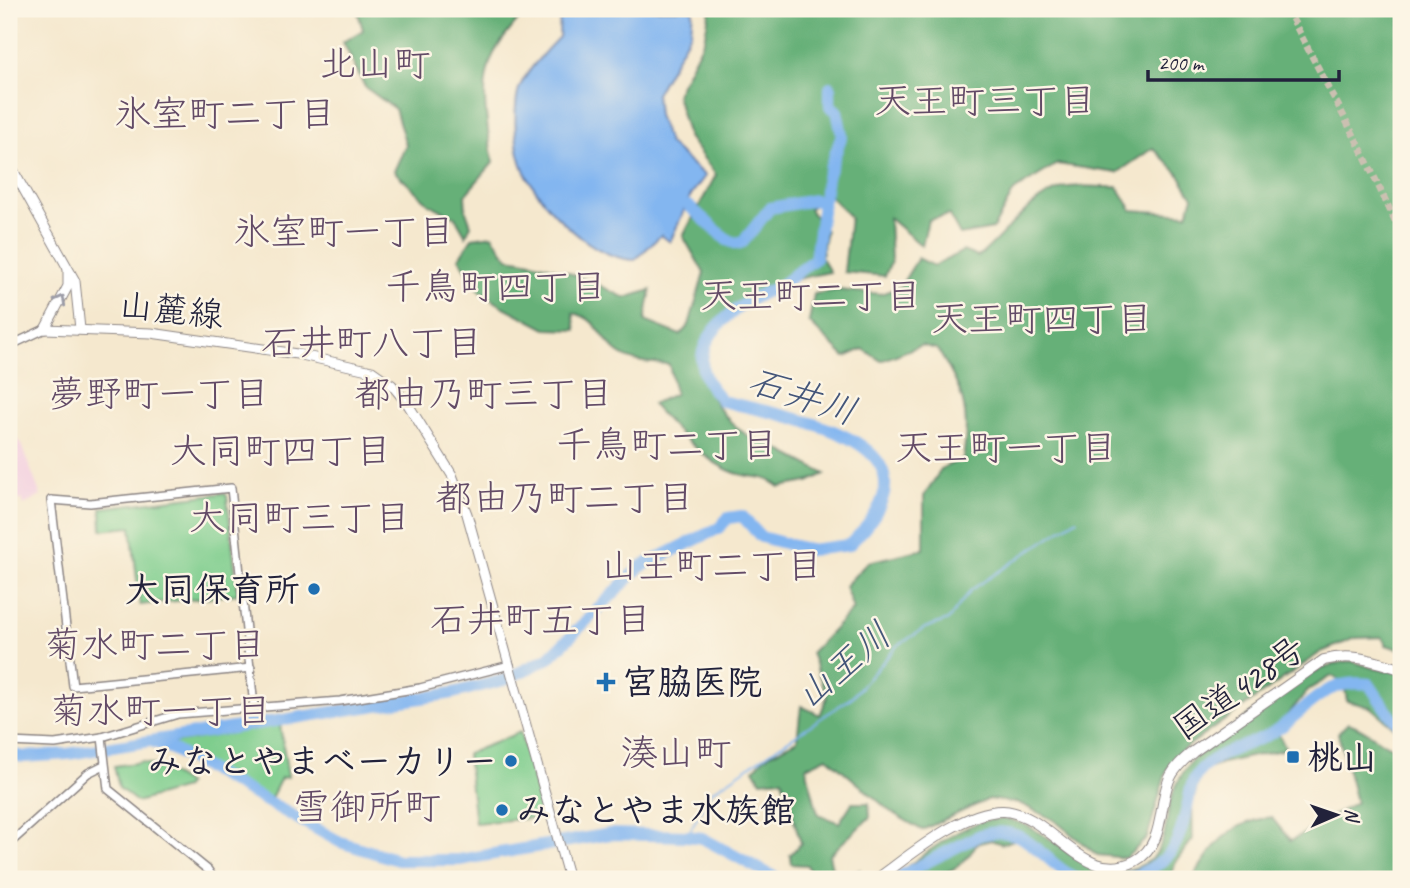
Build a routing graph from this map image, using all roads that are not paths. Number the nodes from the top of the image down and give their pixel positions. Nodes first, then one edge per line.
1 (9, 163) edge
2 (68, 270) junction
3 (45, 329) junction
4 (79, 329) junction
5 (9, 346) edge
6 (251, 668) junction
7 (1397, 668) dead end
8 (514, 674) junction
9 (254, 706) junction
10 (102, 740) junction
11 (9, 742) edge
12 (104, 765) junction
13 (9, 844) edge
14 (214, 879) edge
15 (569, 879) edge
16 (877, 879) edge

1 - 2 main road, 山麓線
3 -> 2 main road, 山麓線
2 - 4 main road, 山麓線
3 - 4 main road, 山麓線
3 - 5 street
4 - 8 main road, 山麓線
6 - 6 street
6 - 9 street
7 - 16 highway, 国道428号
8 - 9 street
8 - 15 main road, 山麓線
9 - 10 street
10 - 11 street
10 - 12 street
12 - 13 street
12 - 14 street

